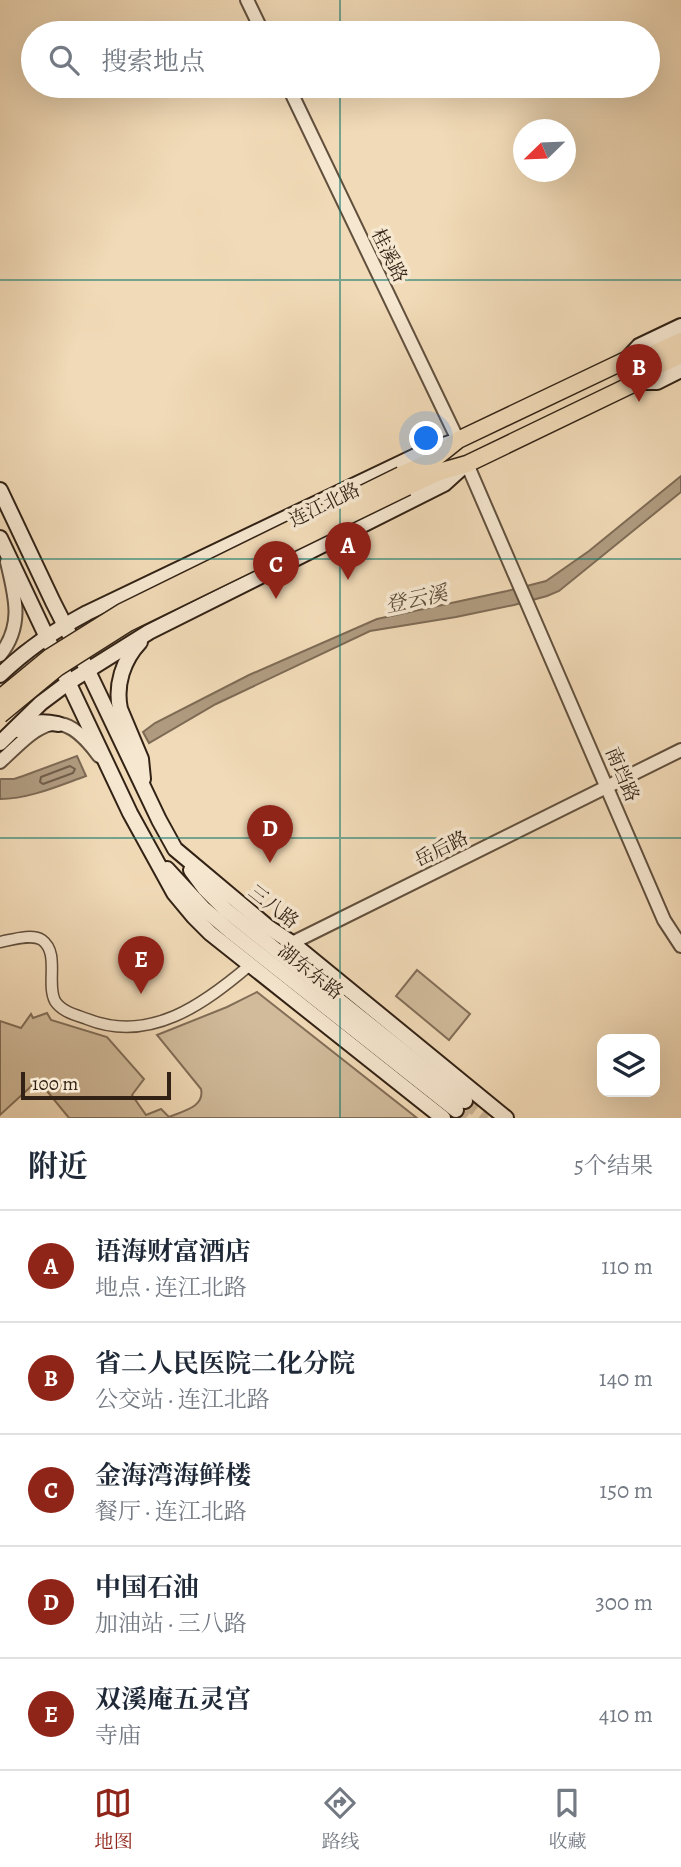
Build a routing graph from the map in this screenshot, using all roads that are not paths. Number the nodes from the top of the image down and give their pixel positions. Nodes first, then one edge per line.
1 (247, 0) edge
2 (257, 21) edge
3 (294, 98) edge
4 (681, 326) edge
5 (681, 341) edge
6 (681, 355) edge
7 (626, 360) junction
8 (681, 370) edge
9 (637, 382) junction
10 (458, 440) junction
11 (467, 464) junction
12 (404, 481) junction
13 (0, 490) edge
14 (1, 540) edge
15 (65, 624) junction
16 (149, 632) junction
17 (47, 636) junction
18 (0, 656) edge
19 (88, 669) junction
20 (0, 675) edge
21 (69, 682) junction
22 (0, 698) edge
23 (0, 715) edge
24 (58, 724) junction
25 (1, 741) edge
26 (681, 750) edge
27 (0, 762) edge
28 (111, 772) junction
29 (607, 786) junction
30 (143, 788) junction
31 (175, 849) junction
32 (152, 852) junction
33 (0, 942) edge
34 (292, 943) junction
35 (681, 946) edge
36 (250, 965) junction
37 (455, 1110) edge
38 (503, 1117) edge

1 - 2 street
3 - 10 street, 桂溪路
4 - 7 main road
5 - 7 highway, 连江北路
6 - 9 highway, 连江北路
7 - 10 highway, 连江北路
8 - 9 main road
9 - 11 highway, 连江北路
10 - 12 highway, 连江北路
10 - 15 main road
11 - 12 highway, 连江北路
11 - 16 main road
11 - 29 street, 南垱路
12 - 22 highway, 连江北路, bridge
12 - 23 highway, 连江北路, bridge
13 - 15 main road, 三八路
14 - 17 main road
14 - 18 street
15 - 17 main road
15 - 19 main road, 三八路
16 - 19 main road
16 - 30 main road
17 - 20 main road
17 - 21 main road
19 - 21 main road
19 - 30 main road, 三八路
21 - 25 main road
21 - 28 main road
24 - 25 main road
24 - 27 street
24 - 28 street
26 - 29 street, 岳后路
28 - 32 main road
29 - 34 street, 岳后路
29 - 35 street, 南垱路
30 - 31 main road, 三八路
31 - 34 main road, 三八路
31 - 37 main road, 湖东东路
32 - 36 main road
32 - 37 main road, 湖东东路
33 - 36 street
34 - 38 main road, 三八路
36 - 37 main road

